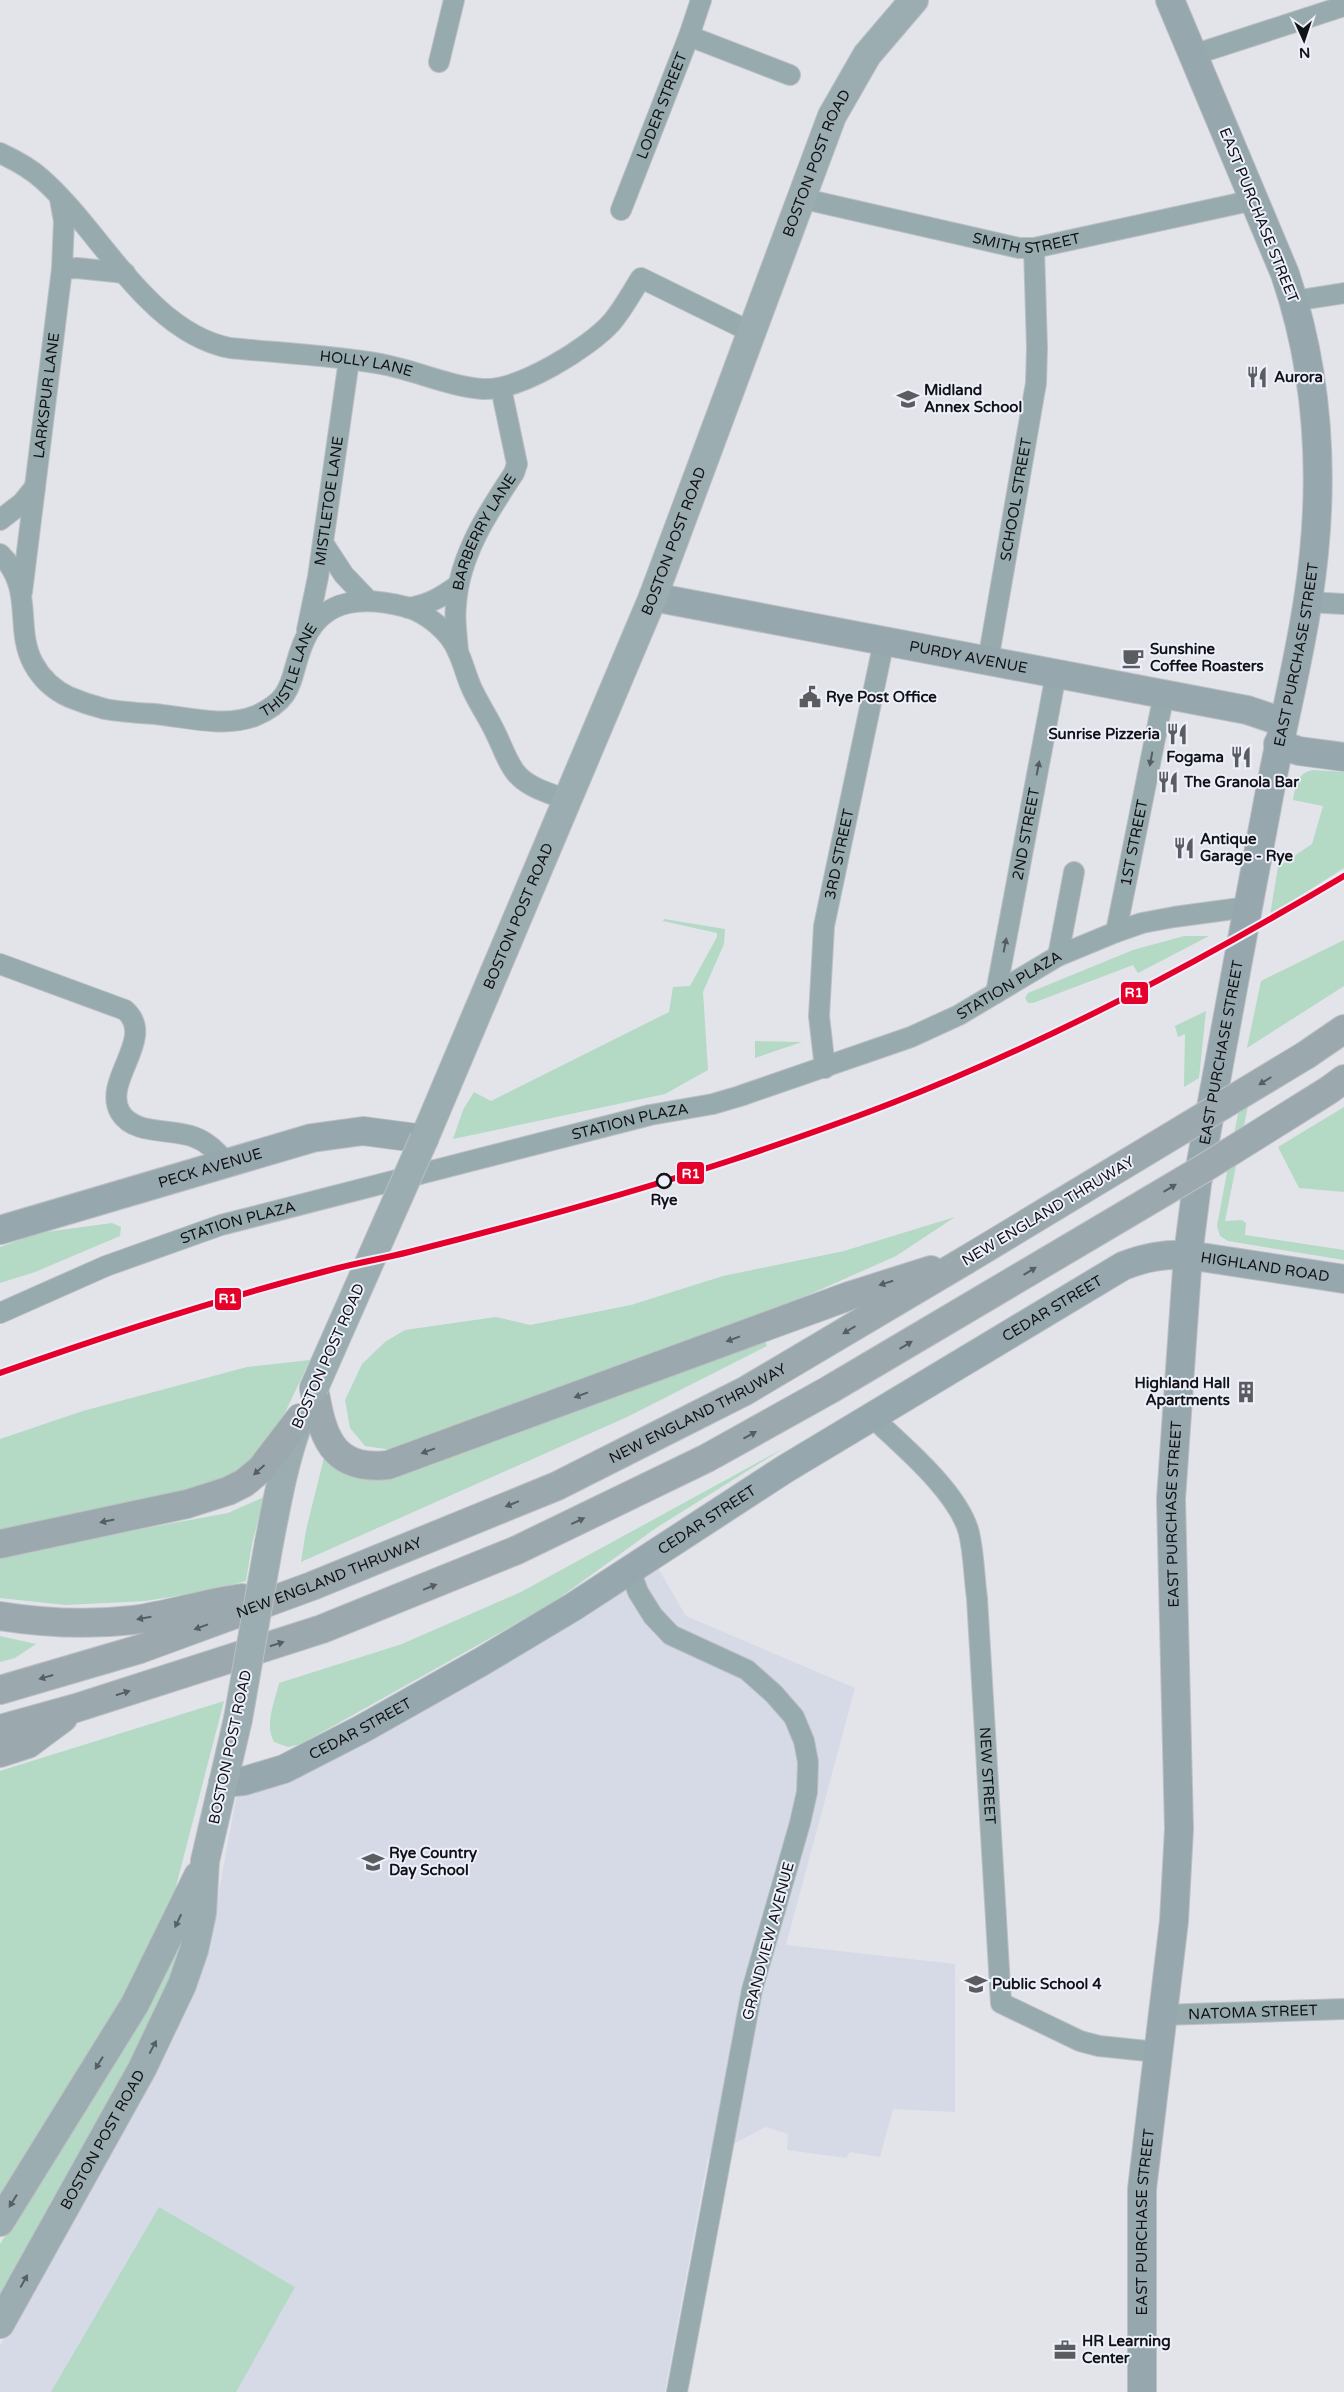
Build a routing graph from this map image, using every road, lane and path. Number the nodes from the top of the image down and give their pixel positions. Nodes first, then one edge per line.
1 (454, 0) edge
2 (701, 0) edge
3 (914, 0) edge
4 (1170, 0) edge
5 (1344, 6) edge
6 (690, 36) junction
7 (1193, 55) junction
8 (439, 62) dead end
9 (790, 75) dead end
10 (0, 153) edge
11 (60, 197) junction
12 (800, 198) junction
13 (1254, 200) junction
14 (621, 210) dead end
15 (1034, 248) junction
16 (62, 270) junction
17 (125, 273) junction
18 (1344, 294) edge
19 (1294, 301) junction
20 (751, 332) junction
21 (349, 360) junction
22 (501, 388) junction
23 (35, 488) junction
24 (0, 520) edge
25 (323, 543) junction
26 (0, 554) edge
27 (458, 585) junction
28 (22, 594) junction
29 (653, 597) junction
30 (368, 600) junction
31 (1308, 602) junction
32 (1344, 604) edge
33 (408, 608) junction
34 (304, 640) junction
35 (884, 641) junction
36 (458, 651) junction
37 (988, 661) junction
38 (1056, 674) junction
39 (1164, 694) junction
40 (1281, 733) junction
41 (1344, 757) edge
42 (567, 800) junction
43 (1074, 872) dead end
44 (1248, 907) junction
45 (1116, 932) junction
46 (1058, 956) junction
47 (0, 964) edge
48 (996, 993) junction
49 (1344, 1030) edge
50 (825, 1068) junction
51 (1336, 1085) edge
52 (424, 1139) junction
53 (227, 1163) junction
54 (0, 1230) edge
55 (1188, 1255) junction
56 (966, 1260) junction
57 (1344, 1279) edge
58 (0, 1312) edge
59 (314, 1388) junction
60 (300, 1418) junction
61 (873, 1418) junction
62 (0, 1544) edge
63 (630, 1570) junction
64 (312, 1586) junction
65 (0, 1616) edge
66 (0, 1690) edge
67 (76, 1708) junction
68 (0, 1729) edge
69 (0, 1753) edge
70 (223, 1783) junction
71 (205, 1861) junction
72 (1344, 2009) edge
73 (1162, 2016) junction
74 (1157, 2052) junction
75 (0, 2222) edge
76 (0, 2324) edge
77 (677, 2392) edge
78 (1142, 2392) edge

1 - 8 street
2 - 6 street, LODER STREET
3 - 12 main road, BOSTON POST ROAD
4 - 7 street, EAST PURCHASE STREET
5 - 7 street
6 - 9 street
6 - 14 street, LODER STREET
7 - 13 street, EAST PURCHASE STREET
10 - 11 street, HOLLY LANE
11 - 16 street, LARKSPUR LANE
11 - 17 street, HOLLY LANE
12 - 15 street, SMITH STREET
12 - 20 main road, BOSTON POST ROAD
13 - 15 street, SMITH STREET
13 - 19 street, EAST PURCHASE STREET
15 - 37 street, SCHOOL STREET
16 - 17 street
16 - 23 street, LARKSPUR LANE
17 - 21 street, HOLLY LANE
18 - 19 street
19 - 31 street, EAST PURCHASE STREET
20 - 22 street, HOLLY LANE
20 - 29 main road, BOSTON POST ROAD
21 - 22 street, HOLLY LANE
21 - 25 street, MISTLETOE LANE
22 - 27 street, BARBERRY LANE
23 - 24 street
23 - 28 street, LARKSPUR LANE
25 - 30 street
25 - 34 street, MISTLETOE LANE
26 - 28 street, THISTLE LANE
27 - 33 street
27 - 36 street, BARBERRY LANE
28 - 34 street, THISTLE LANE
29 - 35 street, PURDY AVENUE
29 - 42 main road, BOSTON POST ROAD
30 - 33 street, THISTLE LANE
30 - 34 street, THISTLE LANE
31 - 32 street
31 - 40 street, EAST PURCHASE STREET
33 - 36 street, THISTLE LANE
35 - 37 street, PURDY AVENUE
35 - 50 street, 3RD STREET
36 - 42 street, THISTLE LANE
37 - 38 street, PURDY AVENUE
38 - 39 street, PURDY AVENUE
48 -> 38 street, 2ND STREET
39 - 40 street, PURDY AVENUE
39 -> 45 street, 1ST STREET
40 - 41 street, PURDY AVENUE
40 - 44 street, EAST PURCHASE STREET
42 - 52 main road, BOSTON POST ROAD
43 - 46 street
44 - 45 street, STATION PLAZA
44 - 55 street, EAST PURCHASE STREET
45 - 46 street, STATION PLAZA
46 - 48 street, STATION PLAZA
47 - 53 street
48 - 50 street, STATION PLAZA
49 -> 56 highway, NEW ENGLAND THRUWAY, bridge
50 - 58 street, STATION PLAZA
67 -> 51 highway, bridge
52 - 53 street, PECK AVENUE
52 - 59 main road, BOSTON POST ROAD, bridge
53 - 54 street, PECK AVENUE
55 - 57 street, HIGHLAND ROAD
55 - 61 street, CEDAR STREET
55 - 73 street, EAST PURCHASE STREET
56 -> 59 highway
56 -> 64 highway, NEW ENGLAND THRUWAY
59 - 60 main road, BOSTON POST ROAD
60 -> 62 highway
60 - 70 main road, BOSTON POST ROAD, bridge
61 - 63 street, CEDAR STREET
61 - 74 street, NEW STREET
63 - 70 street, CEDAR STREET
63 - 77 street, GRANDVIEW AVENUE
64 -> 65 highway
64 -> 66 highway, NEW ENGLAND THRUWAY
67 - 68 highway
67 - 69 highway
70 - 71 main road, BOSTON POST ROAD
71 -> 75 main road, BOSTON POST ROAD
76 -> 71 main road, BOSTON POST ROAD
72 - 73 street, NATOMA STREET
73 - 74 street, EAST PURCHASE STREET
74 - 78 street, EAST PURCHASE STREET

